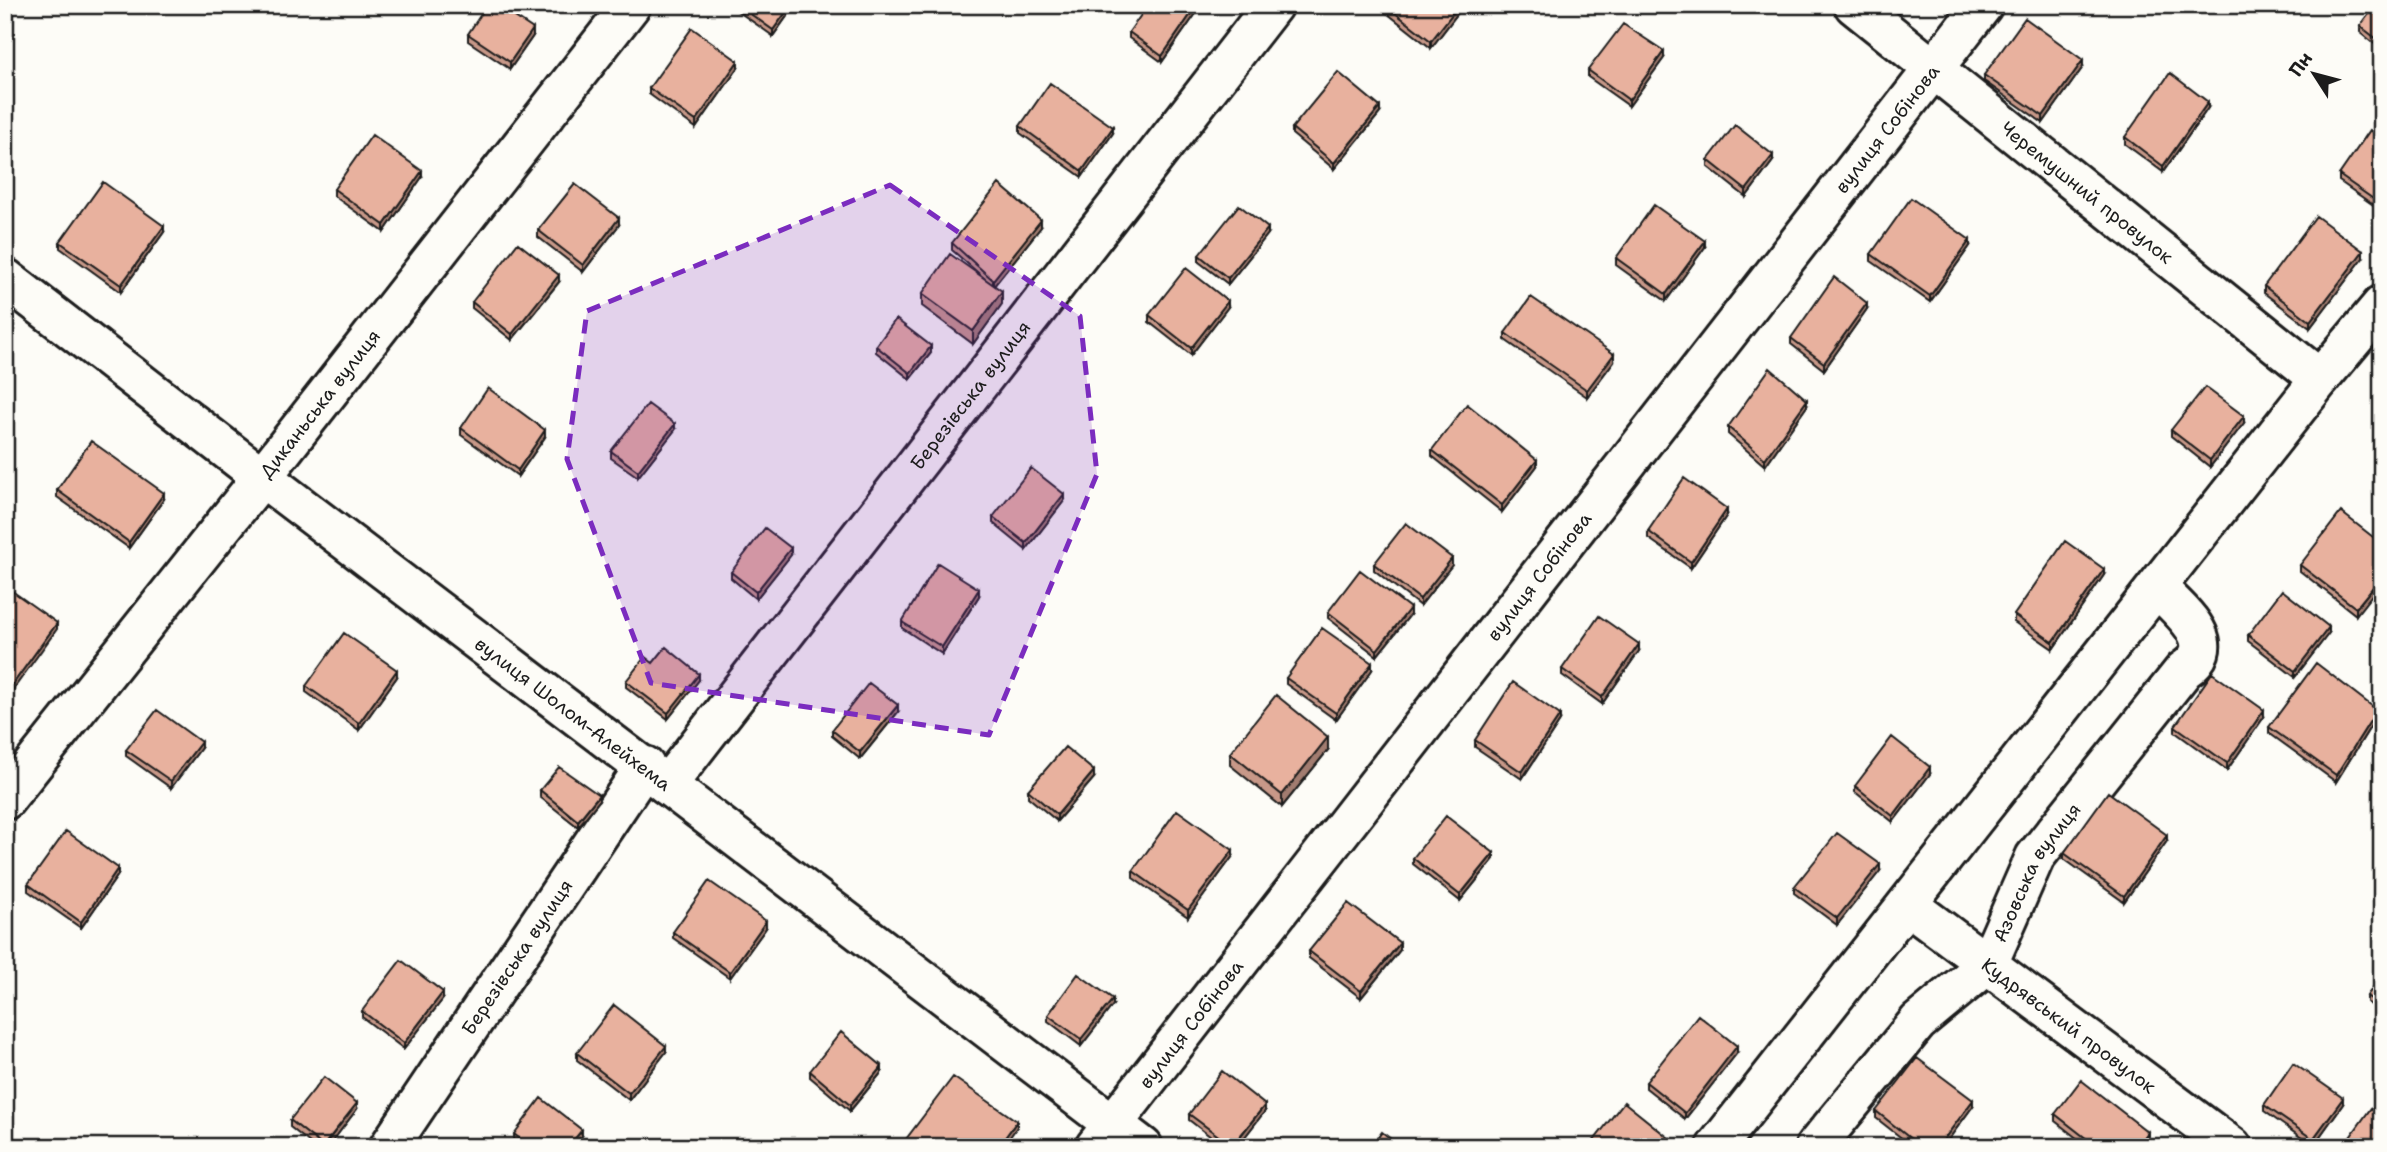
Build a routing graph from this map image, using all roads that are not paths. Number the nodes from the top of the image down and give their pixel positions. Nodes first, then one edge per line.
1 (631, 5) edge
2 (1273, 5) edge
3 (1854, 5) edge
4 (1983, 5) edge
5 (1935, 69) junction
6 (5, 278) edge
7 (2382, 305) edge
8 (2320, 379) junction
9 (262, 477) junction
10 (2157, 587) junction
11 (656, 776) junction
12 (5, 800) edge
13 (1908, 905) junction
14 (1988, 964) junction
15 (1104, 1135) edge
16 (389, 1147) edge
17 (1143, 1147) edge
18 (1716, 1147) edge
19 (1815, 1147) edge
20 (2232, 1147) edge

1 - 9 street, Диканьська вулиця
2 - 11 street, Березівська вулиця
3 - 5 street, Черемушний провулок
4 - 5 street, вулиця Собінова
5 - 8 street, Черемушний провулок
5 - 15 street, вулиця Собінова
6 - 9 street, вулиця Шолом-Алейхема
7 - 8 street
8 - 10 street
9 - 11 street, вулиця Шолом-Алейхема
9 - 12 street, Диканьська вулиця
10 - 13 street
10 - 14 street, Азовська вулиця
11 - 15 street, вулиця Шолом-Алейхема
11 - 16 street, Березівська вулиця
13 - 14 street, Кудрявський провулок
13 - 18 street
14 - 19 street, Азовська вулиця
14 - 20 street, Кудрявський провулок
15 - 17 street, вулиця Шолом-Алейхема

